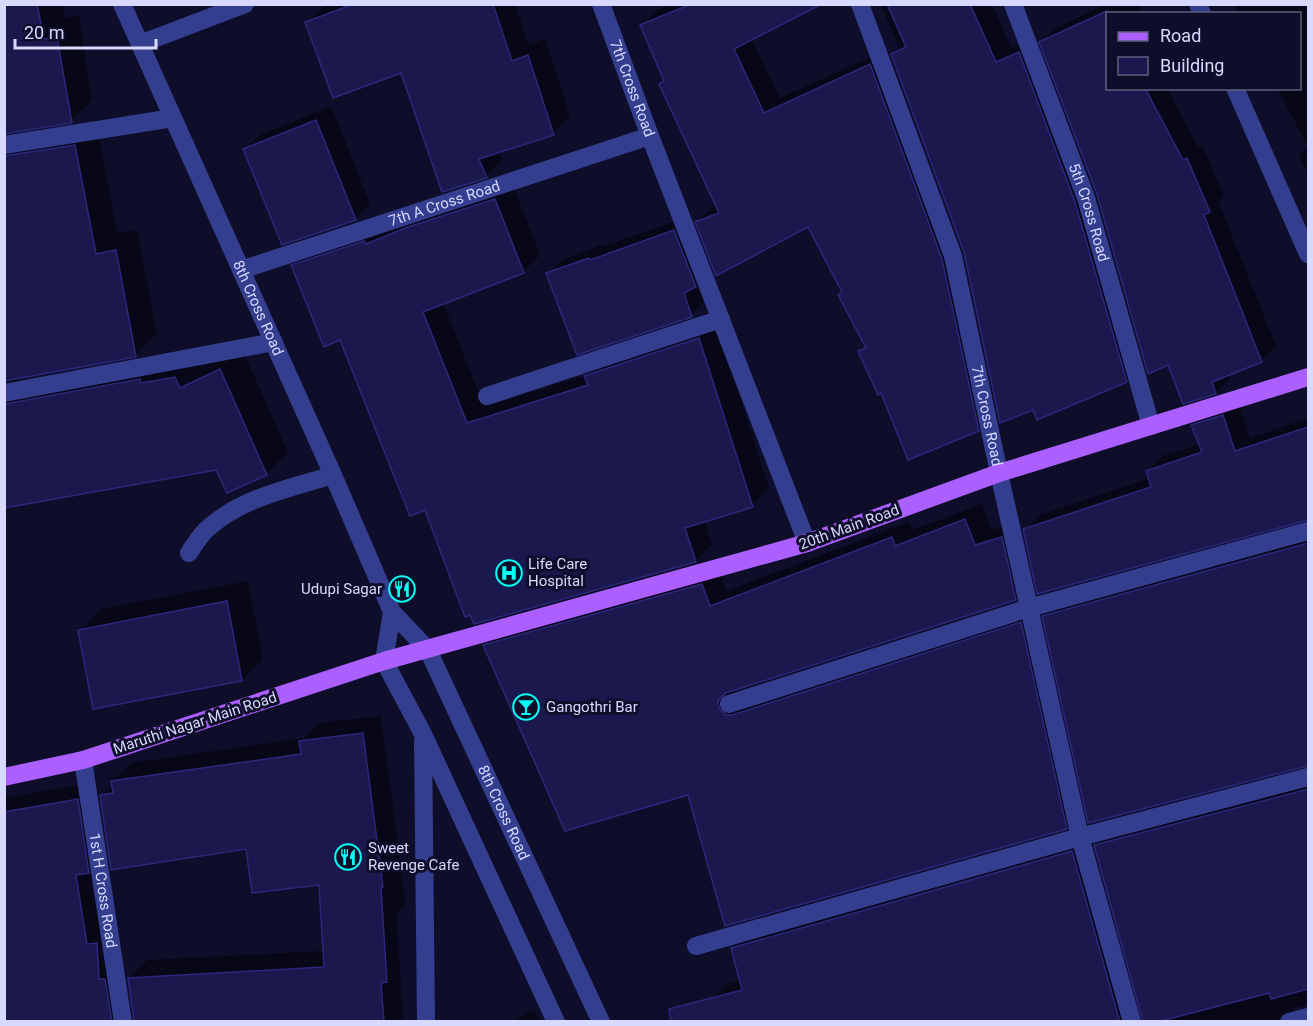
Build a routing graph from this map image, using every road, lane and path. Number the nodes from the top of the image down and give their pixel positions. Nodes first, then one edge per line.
1 (122, 4) edge
2 (245, 4) edge
3 (601, 4) edge
4 (860, 4) edge
5 (1013, 4) edge
6 (140, 44) junction
7 (1236, 90) edge
8 (173, 118) junction
9 (650, 136) junction
10 (4, 145) edge
11 (1308, 254) edge
12 (241, 270) junction
13 (720, 319) junction
14 (273, 342) junction
15 (1308, 377) edge
16 (4, 393) edge
17 (487, 396) dead end
18 (1151, 426) junction
19 (999, 473) junction
20 (333, 475) junction
21 (1308, 531) edge
22 (807, 543) junction
23 (189, 553) dead end
24 (1029, 608) junction
25 (392, 612) junction
26 (428, 650) junction
27 (384, 661) junction
28 (729, 704) dead end
29 (423, 734) junction
30 (83, 760) junction
31 (4, 777) edge
32 (1308, 777) edge
33 (1080, 837) junction
34 (696, 946) dead end
35 (1308, 1017) edge
36 (123, 1022) edge
37 (426, 1022) edge
38 (555, 1022) edge
39 (601, 1022) edge
40 (1132, 1022) edge
41 (1289, 1022) edge

1 - 6 street, 8th Cross Road
2 - 6 street
3 - 9 street, 7th Cross Road
4 - 19 street, 7th Cross Road
5 - 18 street, 5th Cross Road
6 - 8 street, 8th Cross Road
7 - 11 street
8 - 10 street
8 - 12 street, 8th Cross Road
9 - 12 street, 7th A Cross Road
9 - 13 street, 7th Cross Road
12 - 14 street, 8th Cross Road
13 - 17 street
13 - 22 street, 7th Cross Road
14 - 16 street
14 - 20 street, 8th Cross Road
15 - 18 main road, 20th Main Road
18 - 19 main road, 20th Main Road
19 - 22 main road, 20th Main Road
19 - 24 street, 7th Cross Road
20 - 23 street
20 - 25 street, 8th Cross Road
21 - 24 street
22 - 26 main road, 20th Main Road
24 - 28 street
24 - 33 street, 7th Cross Road
25 - 26 street, 8th Cross Road
25 - 27 street
26 - 27 main road, 20th Main Road
26 - 39 street, 8th Cross Road
27 - 29 street
27 - 30 main road, Maruthi Nagar Main Road
29 - 37 street
29 - 38 street
30 - 31 main road, Maruthi Nagar Main Road
30 - 36 street, 1st H Cross Road
32 - 33 street
33 - 34 street
33 - 40 street, 7th Cross Road
35 - 41 street

